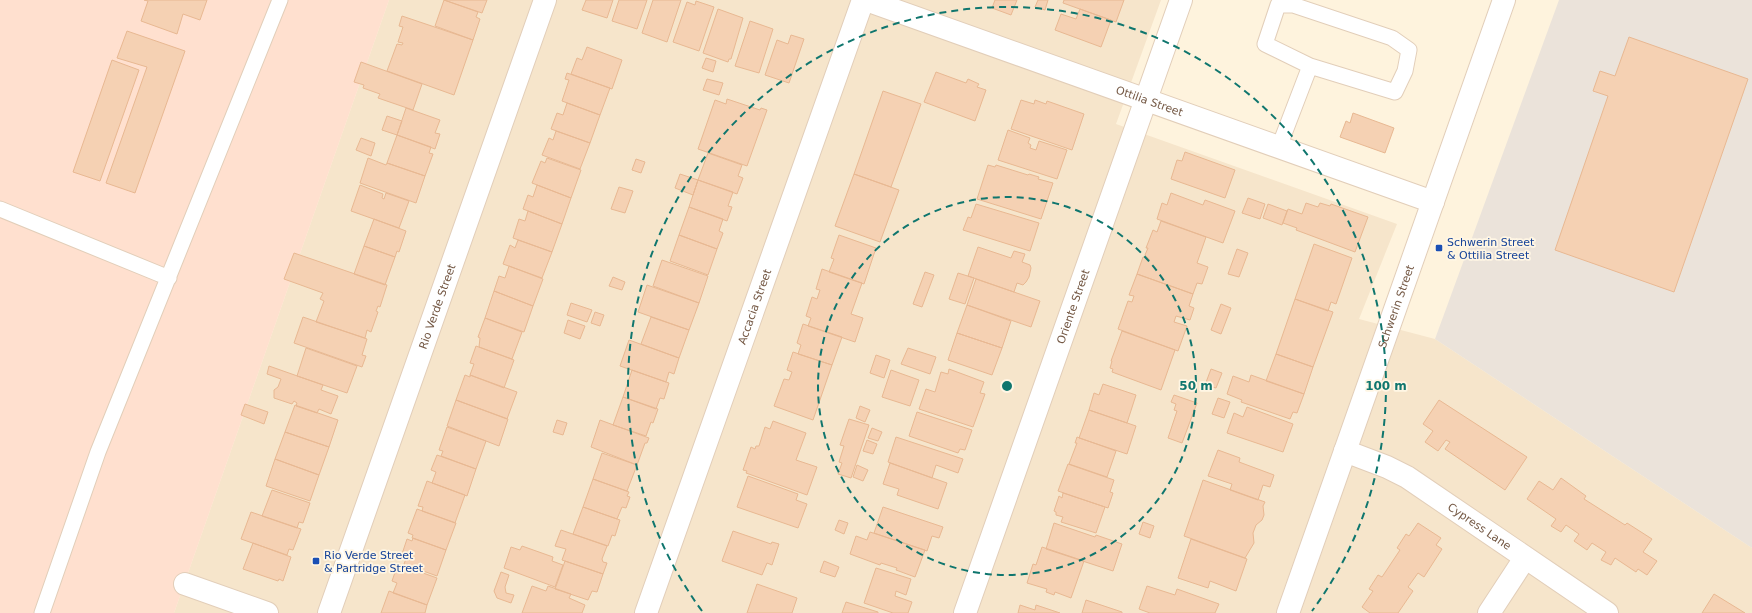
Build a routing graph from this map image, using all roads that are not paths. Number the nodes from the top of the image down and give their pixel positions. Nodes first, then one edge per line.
1 (280, 0) edge
2 (545, 0) edge
3 (865, 0) edge
4 (1181, 0) edge
5 (1504, 0) edge
6 (1310, 66) junction
7 (1146, 100) junction
8 (1279, 148) junction
9 (1433, 202) junction
10 (0, 209) edge
11 (169, 278) junction
12 (1345, 451) junction
13 (1526, 558) junction
14 (185, 584) dead end
15 (42, 613) edge
16 (266, 613) edge
17 (329, 613) edge
18 (646, 613) edge
19 (965, 613) edge
20 (1288, 613) edge
21 (1489, 613) edge
22 (1607, 613) edge

1 - 11 lane
2 - 17 street, Rio Verde Street
3 - 7 street, Ottilia Street
3 - 18 street, Accacia Street
4 - 7 street, Oriente Street
5 - 9 street, Schwerin Street
6 - 6 lane
6 - 8 lane
7 - 8 street, Ottilia Street
7 - 19 street, Oriente Street
8 - 9 street, Ottilia Street
9 - 12 street, Schwerin Street
10 - 11 lane
11 - 15 lane
12 - 13 street, Cypress Lane
12 - 20 street, Schwerin Street
13 - 21 street
13 - 22 street, Cypress Lane
14 - 16 street

